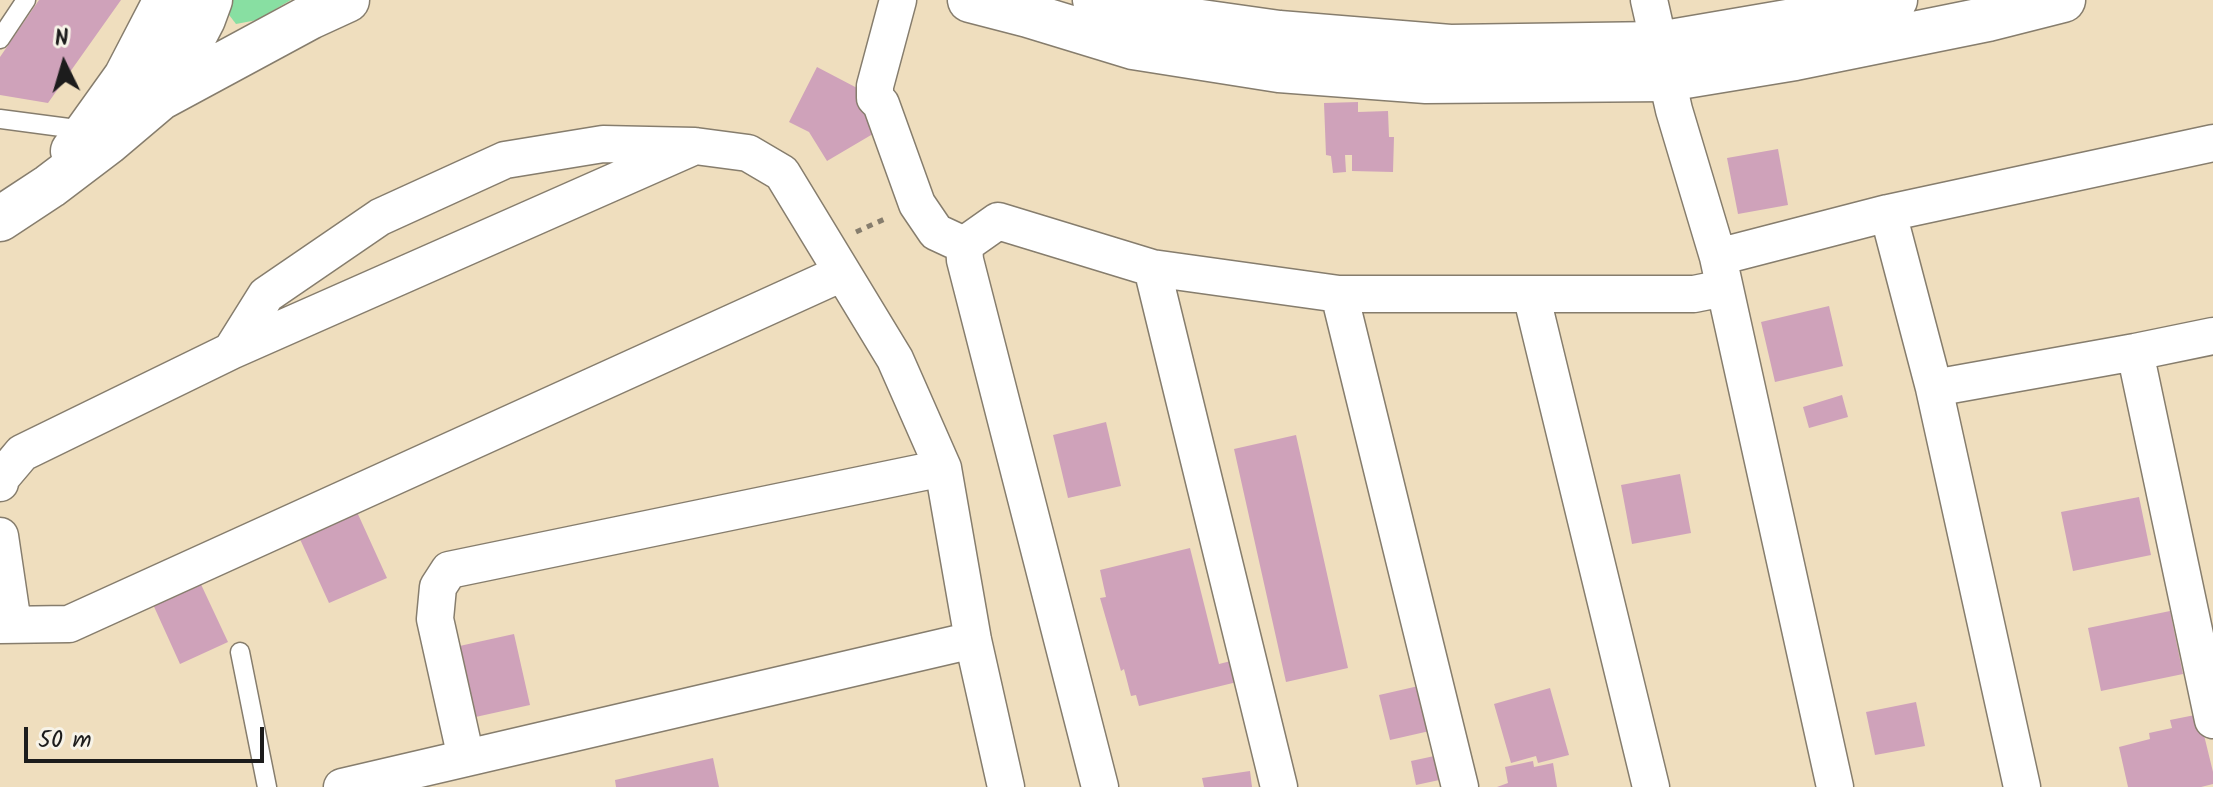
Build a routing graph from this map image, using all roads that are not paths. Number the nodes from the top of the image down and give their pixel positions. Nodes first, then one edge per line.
1 (26, 0) edge
2 (166, 0) edge
3 (210, 0) edge
4 (347, 0) edge
5 (898, 0) edge
6 (970, 0) edge
7 (1095, 0) edge
8 (1649, 0) edge
9 (1895, 0) edge
10 (2063, 0) edge
11 (0, 39) edge
12 (1663, 61) junction
13 (160, 98) junction
14 (0, 119) edge
15 (97, 136) junction
16 (2213, 143) edge
17 (695, 146) junction
18 (1888, 213) junction
19 (0, 219) edge
20 (964, 245) junction
21 (834, 260) junction
22 (1152, 268) junction
23 (1721, 272) junction
24 (1339, 294) junction
25 (1531, 294) junction
26 (2213, 336) edge
27 (231, 351) junction
28 (2135, 352) junction
29 (1934, 388) junction
30 (943, 468) junction
31 (0, 483) edge
32 (0, 536) edge
33 (7, 625) edge
34 (973, 640) junction
35 (240, 652) dead end
36 (2213, 720) edge
37 (466, 758) junction
38 (267, 787) edge
39 (342, 787) edge
40 (1006, 787) edge
41 (1100, 787) edge
42 (1279, 787) edge
43 (1460, 787) edge
44 (1651, 787) edge
45 (1835, 787) edge
46 (2022, 787) edge

1 - 11 lane
2 - 15 street
3 - 13 street
4 - 13 street
5 - 20 street
6 - 12 street
7 - 12 street
8 - 12 street
9 - 12 street
10 - 12 street
12 - 23 street
13 - 15 street
14 - 15 lane
15 - 19 street
16 - 18 street
17 - 21 street
17 - 27 street
17 - 27 street
18 - 23 street
18 - 29 street
20 - 22 street
20 - 41 street
21 - 30 street
21 - 33 street
22 - 24 street
22 - 42 street
23 - 25 street
23 - 45 street
24 - 25 street
24 - 43 street
25 - 44 street
26 - 28 street
27 - 31 street
28 - 29 street
28 - 36 street
29 - 46 street
30 - 34 street
30 - 37 street
32 - 33 street
34 - 37 street
34 - 40 street
35 - 38 lane
37 - 39 street

